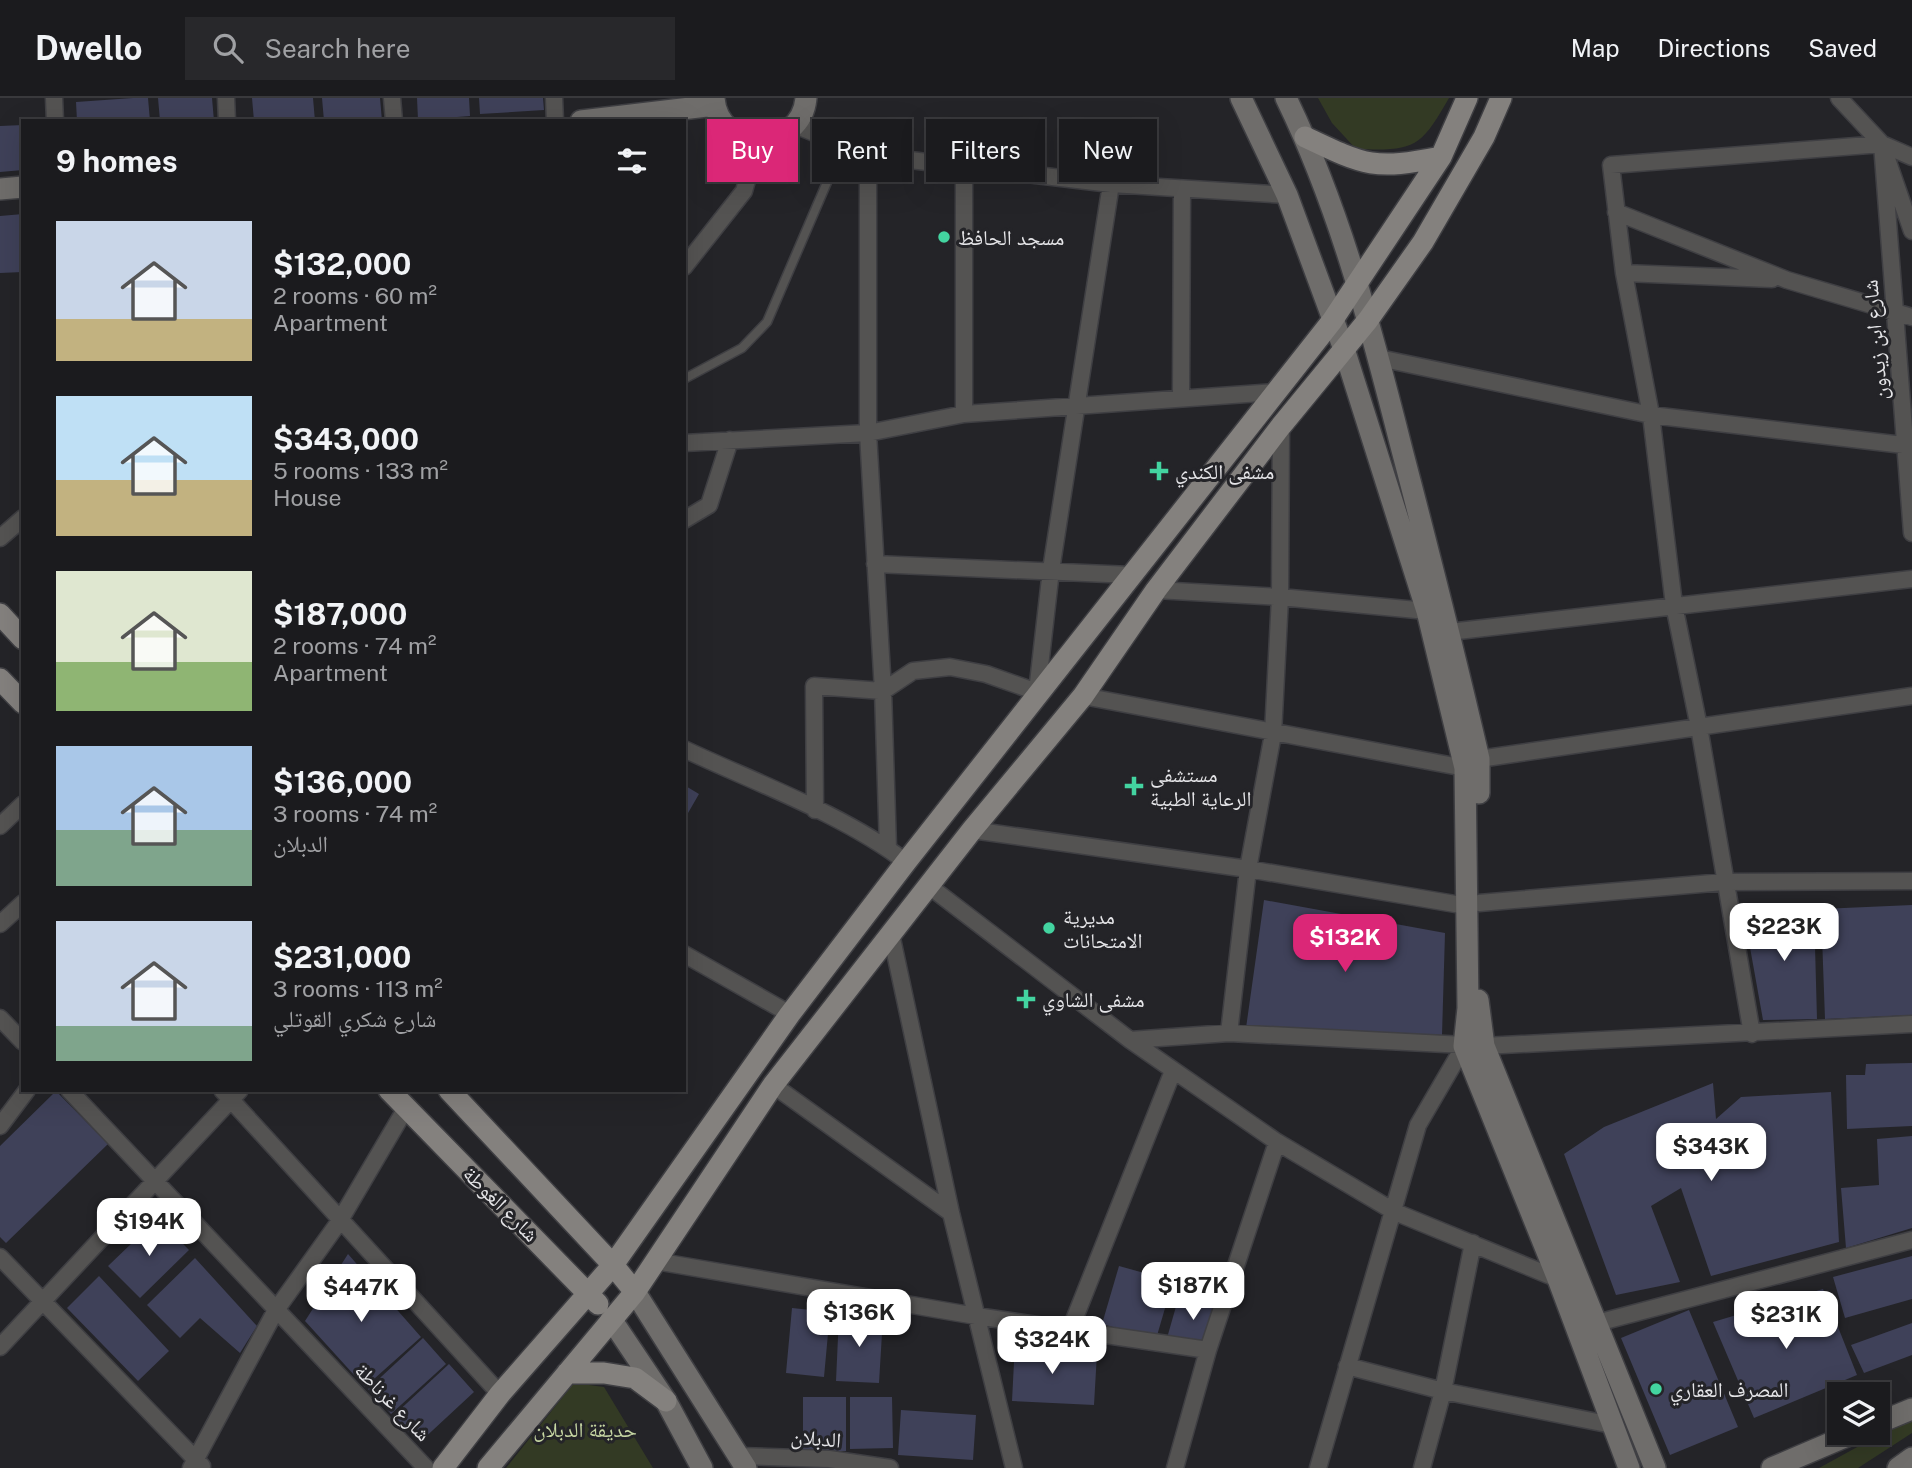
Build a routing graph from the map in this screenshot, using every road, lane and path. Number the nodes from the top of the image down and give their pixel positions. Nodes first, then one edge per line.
1 (54, 98) edge
2 (226, 98) edge
3 (393, 98) edge
4 (554, 98) edge
5 (806, 98) edge
6 (1241, 98) edge
7 (1286, 98) edge
8 (1467, 98) edge
9 (1501, 98) edge
10 (1839, 98) edge
11 (715, 102) edge
12 (55, 119) edge
13 (227, 119) edge
14 (394, 119) edge
15 (555, 119) edge
16 (595, 119) edge
17 (724, 119) edge
18 (797, 119) edge
19 (1305, 137) junction
20 (1882, 144) junction
21 (1441, 158) junction
22 (1912, 158) edge
23 (1045, 176) edge
24 (747, 182) edge
25 (827, 182) edge
26 (868, 182) edge
27 (964, 182) edge
28 (1111, 184) junction
29 (21, 187) edge
30 (0, 189) edge
31 (1182, 189) junction
32 (1287, 195) junction
33 (1616, 212) junction
34 (1912, 230) edge
35 (686, 264) edge
36 (1624, 273) junction
37 (1787, 280) junction
38 (1357, 285) junction
39 (1893, 312) junction
40 (1912, 317) edge
41 (1368, 320) junction
42 (1332, 321) junction
43 (1344, 349) junction
44 (1379, 358) junction
45 (686, 378) edge
46 (1275, 392) junction
47 (1181, 397) junction
48 (1079, 405) junction
49 (964, 414) junction
50 (1651, 415) junction
51 (1281, 426) junction
52 (868, 433) junction
53 (730, 440) junction
54 (686, 443) edge
55 (1909, 446) edge
56 (686, 519) edge
57 (21, 520) edge
58 (1912, 533) edge
59 (0, 538) edge
60 (875, 564) junction
61 (1051, 570) junction
62 (1131, 575) junction
63 (1912, 579) edge
64 (1156, 590) junction
65 (1280, 597) junction
66 (1674, 605) junction
67 (1427, 611) junction
68 (0, 614) edge
69 (1449, 632) junction
70 (21, 637) edge
71 (0, 679) edge
72 (883, 691) junction
73 (1037, 692) junction
74 (1083, 696) junction
75 (1912, 696) edge
76 (21, 701) edge
77 (1699, 727) junction
78 (1273, 734) junction
79 (686, 750) edge
80 (1472, 764) junction
81 (21, 806) edge
82 (815, 810) junction
83 (0, 826) edge
84 (972, 830) junction
85 (888, 848) junction
86 (906, 862) junction
87 (1248, 869) junction
88 (1912, 881) edge
89 (1724, 882) junction
90 (929, 886) junction
91 (21, 905) edge
92 (1473, 905) junction
93 (0, 924) edge
94 (891, 934) junction
95 (686, 955) edge
96 (790, 1014) junction
97 (0, 1018) edge
98 (1912, 1024) edge
99 (1229, 1033) junction
100 (1752, 1034) junction
101 (21, 1040) edge
102 (1130, 1040) junction
103 (1474, 1046) junction
104 (1173, 1071) junction
105 (773, 1085) junction
106 (26, 1092) edge
107 (71, 1092) edge
108 (391, 1092) edge
109 (451, 1092) edge
110 (231, 1094) edge
111 (406, 1108) junction
112 (0, 1126) edge
113 (1277, 1142) junction
114 (155, 1182) junction
115 (1395, 1212) junction
116 (951, 1213) junction
117 (339, 1222) junction
118 (1912, 1240) edge
119 (1473, 1243) junction
120 (0, 1257) edge
121 (655, 1261) junction
122 (613, 1265) junction
123 (1559, 1279) junction
124 (635, 1292) junction
125 (590, 1294) junction
126 (43, 1302) junction
127 (276, 1310) junction
128 (976, 1316) junction
129 (611, 1319) junction
130 (1597, 1324) junction
131 (1070, 1330) junction
132 (0, 1347) edge
133 (1208, 1350) junction
134 (1347, 1366) junction
135 (567, 1373) junction
136 (1443, 1391) junction
137 (499, 1394) junction
138 (666, 1401) junction
139 (1912, 1409) edge
140 (1890, 1418) edge
141 (1612, 1424) junction
142 (1827, 1445) edge
143 (1912, 1458) edge
144 (742, 1462) edge
145 (197, 1465) edge
146 (426, 1468) edge
147 (443, 1468) edge
148 (488, 1468) edge
149 (702, 1468) edge
150 (890, 1468) edge
151 (1014, 1468) edge
152 (1175, 1468) edge
153 (1318, 1468) edge
154 (1422, 1468) edge
155 (1629, 1468) edge
156 (1655, 1468) edge
157 (1772, 1468) edge
158 (1898, 1468) edge

1 - 12 street
2 - 13 street
3 - 14 street
4 - 15 street
5 - 18 main road
6 - 32 main road
7 - 19 main road
8 - 21 main road
9 - 41 main road
10 - 20 street
11 - 16 main road
11 - 17 main road
19 - 21 main road
19 - 38 main road
20 - 22 street
20 - 33 street
20 - 34 street
20 - 39 street, شارع ابن زيدون
21 - 38 main road
23 - 28 street
24 - 35 street
25 - 45 lane
26 - 52 street
27 - 49 street
28 - 31 street
28 - 48 street
29 - 30 main road
31 - 32 street
31 - 47 street
32 - 42 main road
33 - 36 street
33 - 37 street
36 - 37 street
36 - 50 street
37 - 39 street
38 - 41 main road
38 - 42 main road
39 - 40 street
39 - 55 street, شارع ابن زيدون
41 - 43 main road
41 - 44 main road
42 - 43 main road
42 - 46 main road
43 - 51 main road
43 - 67 main road
44 - 50 street
44 - 69 main road
46 - 47 street
46 - 62 main road
47 - 48 street
48 - 49 street
48 - 61 street
49 - 52 street
50 - 55 street
50 - 66 street
51 - 64 main road
51 - 65 street
52 - 53 street
52 - 60 street
53 - 54 street
53 - 56 street
55 - 58 street, شارع ابن زيدون
57 - 59 street
60 - 61 street
60 - 72 street
61 - 62 street
61 - 73 street
62 - 73 main road
63 - 66 street
64 - 65 street
64 - 74 main road
65 - 67 street
65 - 78 street
66 - 69 street
66 - 77 street
67 - 80 main road
68 - 70 main road
69 - 80 main road
71 - 76 main road
72 - 73 street
72 - 82 street
72 - 85 street
73 - 86 main road
74 - 78 street
74 - 84 main road
75 - 77 street
77 - 80 street
77 - 89 street
78 - 80 street
78 - 87 street
79 - 82 street
80 - 92 main road
81 - 83 street
82 - 85 street
84 - 87 street
84 - 90 main road
85 - 86 street
86 - 96 main road
87 - 92 street
87 - 99 street
88 - 89 street
89 - 92 street
89 - 100 street
90 - 94 main road
90 - 102 street
91 - 93 street
92 - 103 main road
94 - 105 main road
94 - 116 street
95 - 96 street
96 - 122 main road
97 - 101 street
98 - 100 street
99 - 102 street
99 - 103 street
100 - 103 street
102 - 104 street
103 - 115 street
103 - 123 main road
103 - 130 main road
104 - 113 street
104 - 131 street
105 - 116 street
105 - 121 main road
106 - 112 street
107 - 114 street, شارع غرناطة
108 - 111 main road, شارع الغوطة
109 - 122 main road
110 - 114 street
110 - 117 street
111 - 117 street
111 - 125 main road, شارع الغوطة
113 - 115 street
113 - 133 street
114 - 126 street
114 - 127 street, شارع غرناطة
115 - 119 street
115 - 134 street
116 - 128 street
117 - 127 street
117 - 137 street
118 - 130 street
119 - 123 street
119 - 136 street
120 - 126 street
121 - 124 main road
121 - 128 street
122 - 124 main road
122 - 125 main road
123 - 141 main road
124 - 129 main road
124 - 144 main road
125 - 129 main road, شارع الغوطة
125 - 137 main road
126 - 132 street
126 - 145 street
127 - 145 street
127 - 146 street, شارع غرناطة
128 - 131 street
128 - 151 street
129 - 135 main road
129 - 138 main road
130 - 156 main road
131 - 133 street
133 - 152 street
134 - 136 street
134 - 153 street
135 - 138 main road
135 - 148 main road
136 - 141 street
136 - 154 street
137 - 147 main road
138 - 149 main road
139 - 140 main road
141 - 155 main road
142 - 157 main road
143 - 158 main road
144 - 150 street, الدبلان

